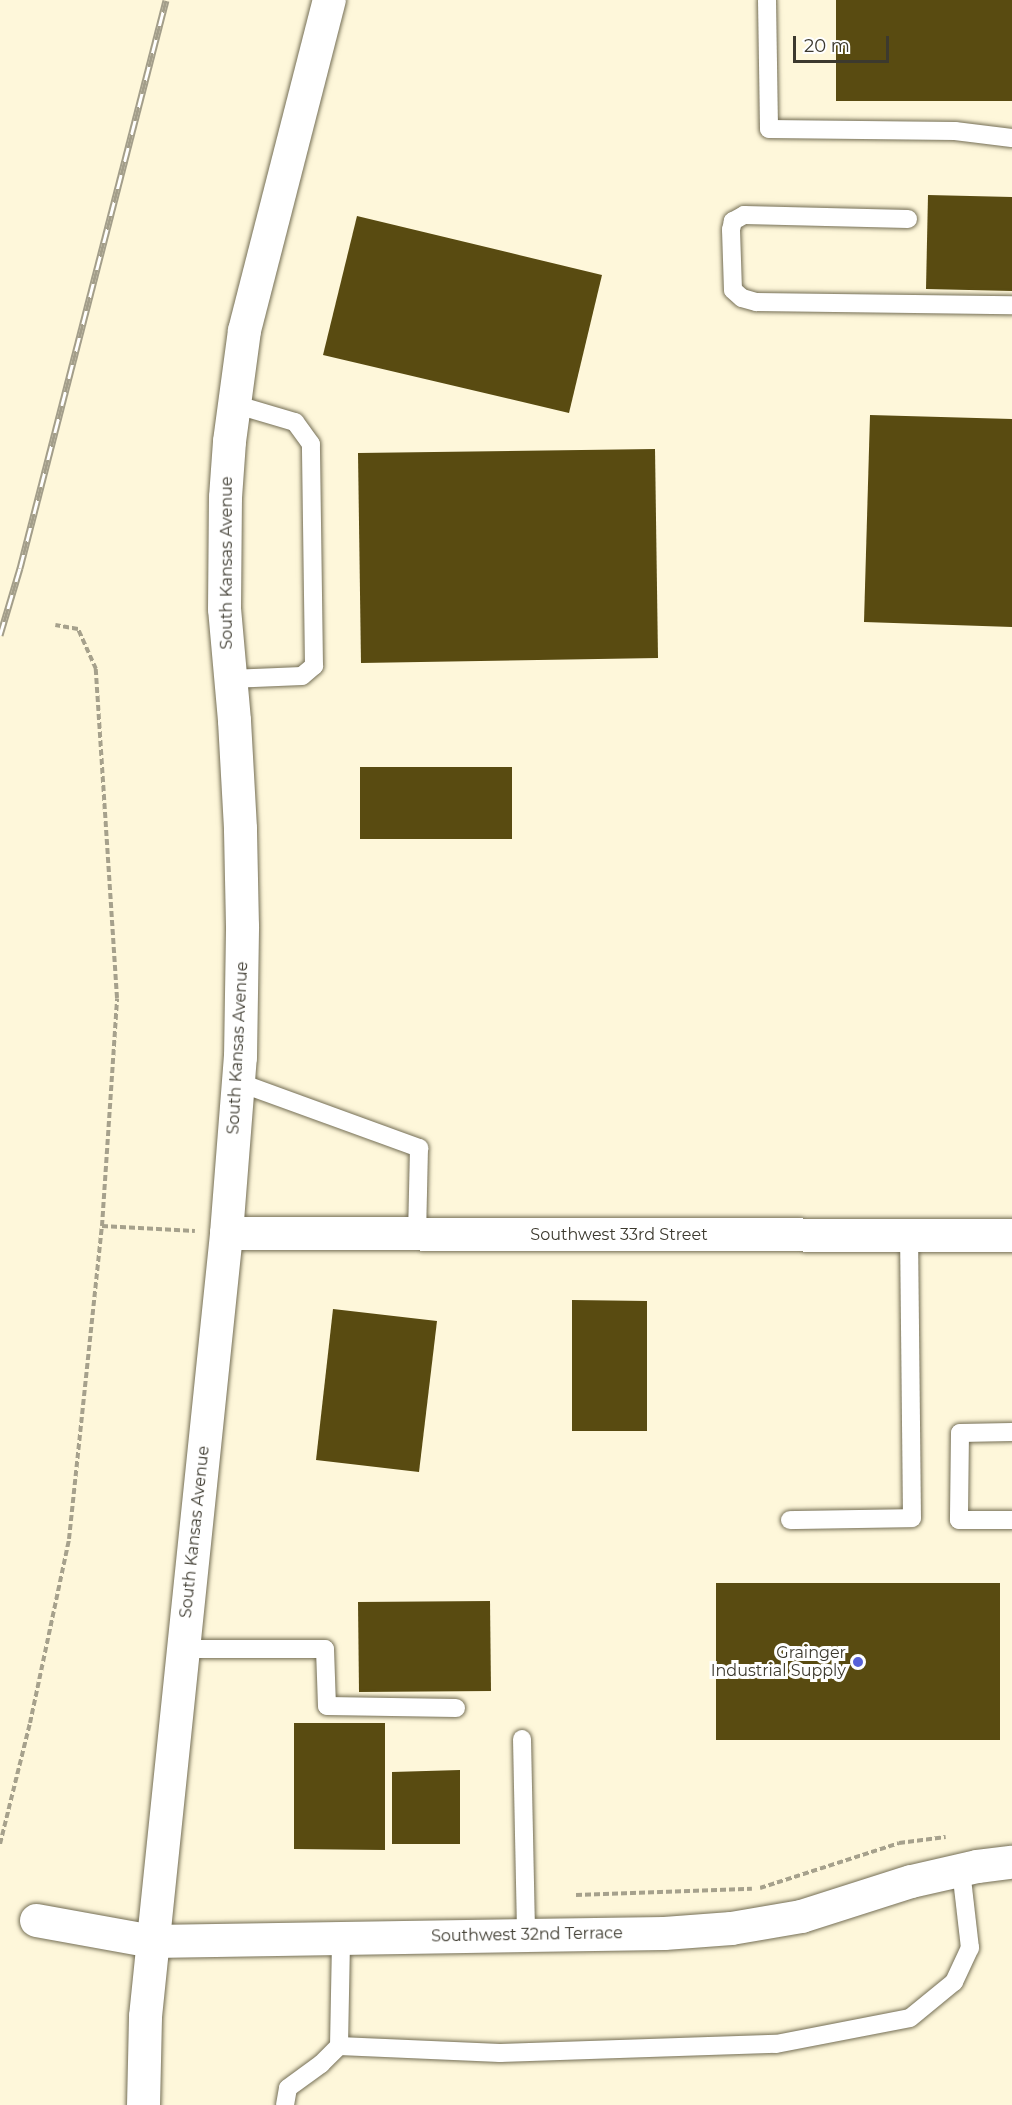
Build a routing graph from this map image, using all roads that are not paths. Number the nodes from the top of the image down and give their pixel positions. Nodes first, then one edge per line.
1 (329, 0) edge
2 (767, 0) edge
3 (1012, 138) edge
4 (908, 219) dead end
5 (1012, 304) edge
6 (234, 404) junction
7 (230, 679) junction
8 (238, 1082) junction
9 (226, 1233) junction
10 (417, 1234) junction
11 (909, 1235) junction
12 (1012, 1235) edge
13 (1012, 1432) edge
14 (789, 1520) dead end
15 (1012, 1520) edge
16 (183, 1649) junction
17 (456, 1708) dead end
18 (522, 1739) dead end
19 (1012, 1862) edge
20 (961, 1870) junction
21 (36, 1920) dead end
22 (526, 1935) junction
23 (341, 1938) junction
24 (152, 1941) junction
25 (339, 2046) junction
26 (143, 2105) edge
27 (285, 2105) edge

1 - 6 main road, South Kansas Avenue
2 - 3 lane
4 - 5 lane
6 - 7 main road, South Kansas Avenue
6 - 7 lane
7 - 8 main road, South Kansas Avenue
8 - 9 main road, South Kansas Avenue
8 - 10 lane
9 - 10 main road, Southwest 33rd Street
9 - 16 main road, South Kansas Avenue
10 - 11 main road, Southwest 33rd Street
11 - 12 main road, Southwest 33rd Street
11 - 14 lane
13 - 15 lane
16 - 17 lane
16 - 24 main road, South Kansas Avenue
18 - 22 lane
19 - 20 main road, Southwest 32nd Terrace
20 - 22 main road, Southwest 32nd Terrace
20 - 25 lane
21 - 24 main road, Southwest 32nd Terrace
22 - 23 main road, Southwest 32nd Terrace
23 - 24 main road, Southwest 32nd Terrace
23 - 25 lane
24 - 26 main road, South Kansas Avenue
25 - 27 lane

